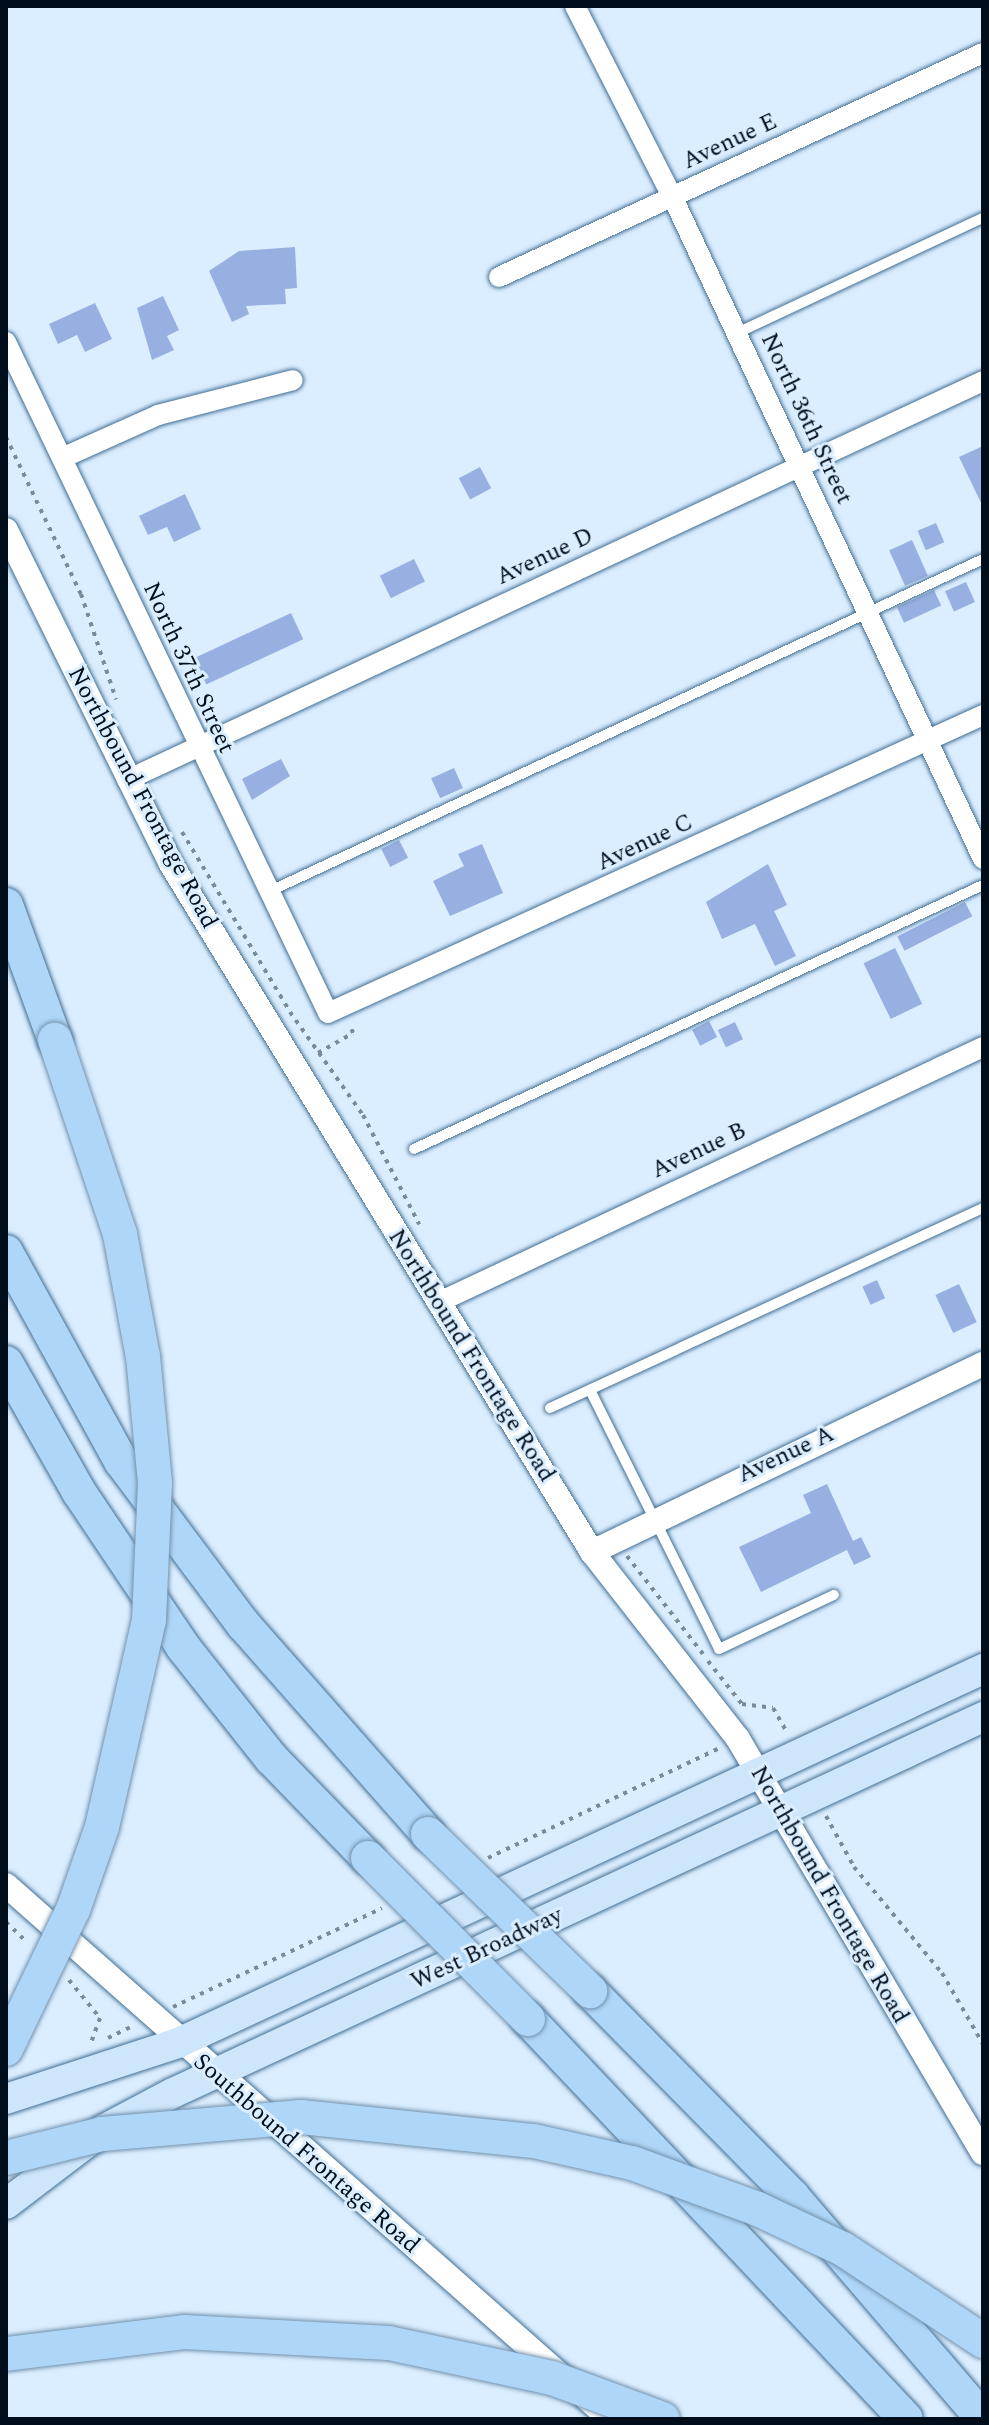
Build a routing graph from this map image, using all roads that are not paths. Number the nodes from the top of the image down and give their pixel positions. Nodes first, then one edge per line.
1 (575, 6) edge
2 (983, 53) edge
3 (673, 198) junction
4 (983, 218) edge
5 (499, 277) dead end
6 (737, 333) junction
7 (6, 342) edge
8 (293, 380) dead end
9 (983, 381) edge
10 (62, 458) junction
11 (800, 466) junction
12 (6, 530) edge
13 (983, 559) edge
14 (868, 613) junction
15 (983, 715) edge
16 (928, 741) junction
17 (196, 750) junction
18 (127, 780) junction
19 (983, 859) edge
20 (983, 885) edge
21 (267, 893) junction
22 (6, 905) edge
23 (328, 1013) joint
24 (983, 1047) edge
25 (414, 1149) dead end
26 (983, 1208) edge
27 (6, 1252) edge
28 (437, 1303) junction
29 (6, 1363) edge
30 (983, 1364) edge
31 (590, 1390) junction
32 (550, 1408) dead end
33 (652, 1518) junction
34 (592, 1552) junction
35 (834, 1595) dead end
36 (983, 1669) edge
37 (983, 1717) edge
38 (759, 1776) junction
39 (779, 1813) junction
40 (6, 1885) edge
41 (178, 2043) junction
42 (6, 2049) edge
43 (214, 2073) junction
44 (6, 2099) edge
45 (983, 2153) edge
46 (6, 2158) edge
47 (6, 2204) edge
48 (983, 2341) edge
49 (6, 2354) edge
50 (904, 2417) edge
51 (610, 2419) edge
52 (663, 2419) edge
53 (983, 2419) edge

1 - 3 street, North 36th Street
2 - 3 street, Avenue E
3 - 5 street, Avenue E
3 - 6 street, North 36th Street
4 - 6 lane
6 - 11 street, North 36th Street
7 - 10 street, North 37th Street
8 - 10 street
9 - 11 street, Avenue D
10 - 17 street, North 37th Street
11 - 14 street, North 36th Street
11 - 17 street, Avenue D
12 - 18 street, Northbound Frontage Road
13 - 14 lane
14 - 16 street, North 36th Street
14 - 21 lane
15 - 16 street, Avenue C
16 - 19 street, North 36th Street
16 - 23 street, Avenue C
17 - 18 street, Avenue D
17 - 21 street, North 37th Street
18 - 28 street, Northbound Frontage Road
20 - 25 lane
21 - 23 street, North 37th Street
22 - 42 highway, bridge
24 - 28 street, Avenue B
26 - 31 lane
27 - 53 highway, bridge
28 - 34 street, Northbound Frontage Road
29 - 50 highway, bridge
30 - 33 street, Avenue A
31 - 32 lane
31 - 33 lane
33 - 34 street, Avenue A
33 - 35 lane
34 - 38 street, Northbound Frontage Road
36 - 38 main road, West Broadway
37 - 39 main road, West Broadway
38 - 39 street, Northbound Frontage Road
38 - 41 main road, West Broadway
39 - 43 main road, West Broadway
39 - 45 street, Northbound Frontage Road
40 - 41 street, Southbound Frontage Road
41 - 43 street, Southbound Frontage Road
41 - 44 main road, West Broadway
43 - 47 main road, West Broadway
43 - 51 street, Southbound Frontage Road
46 - 48 highway, bridge
49 - 52 highway, bridge

